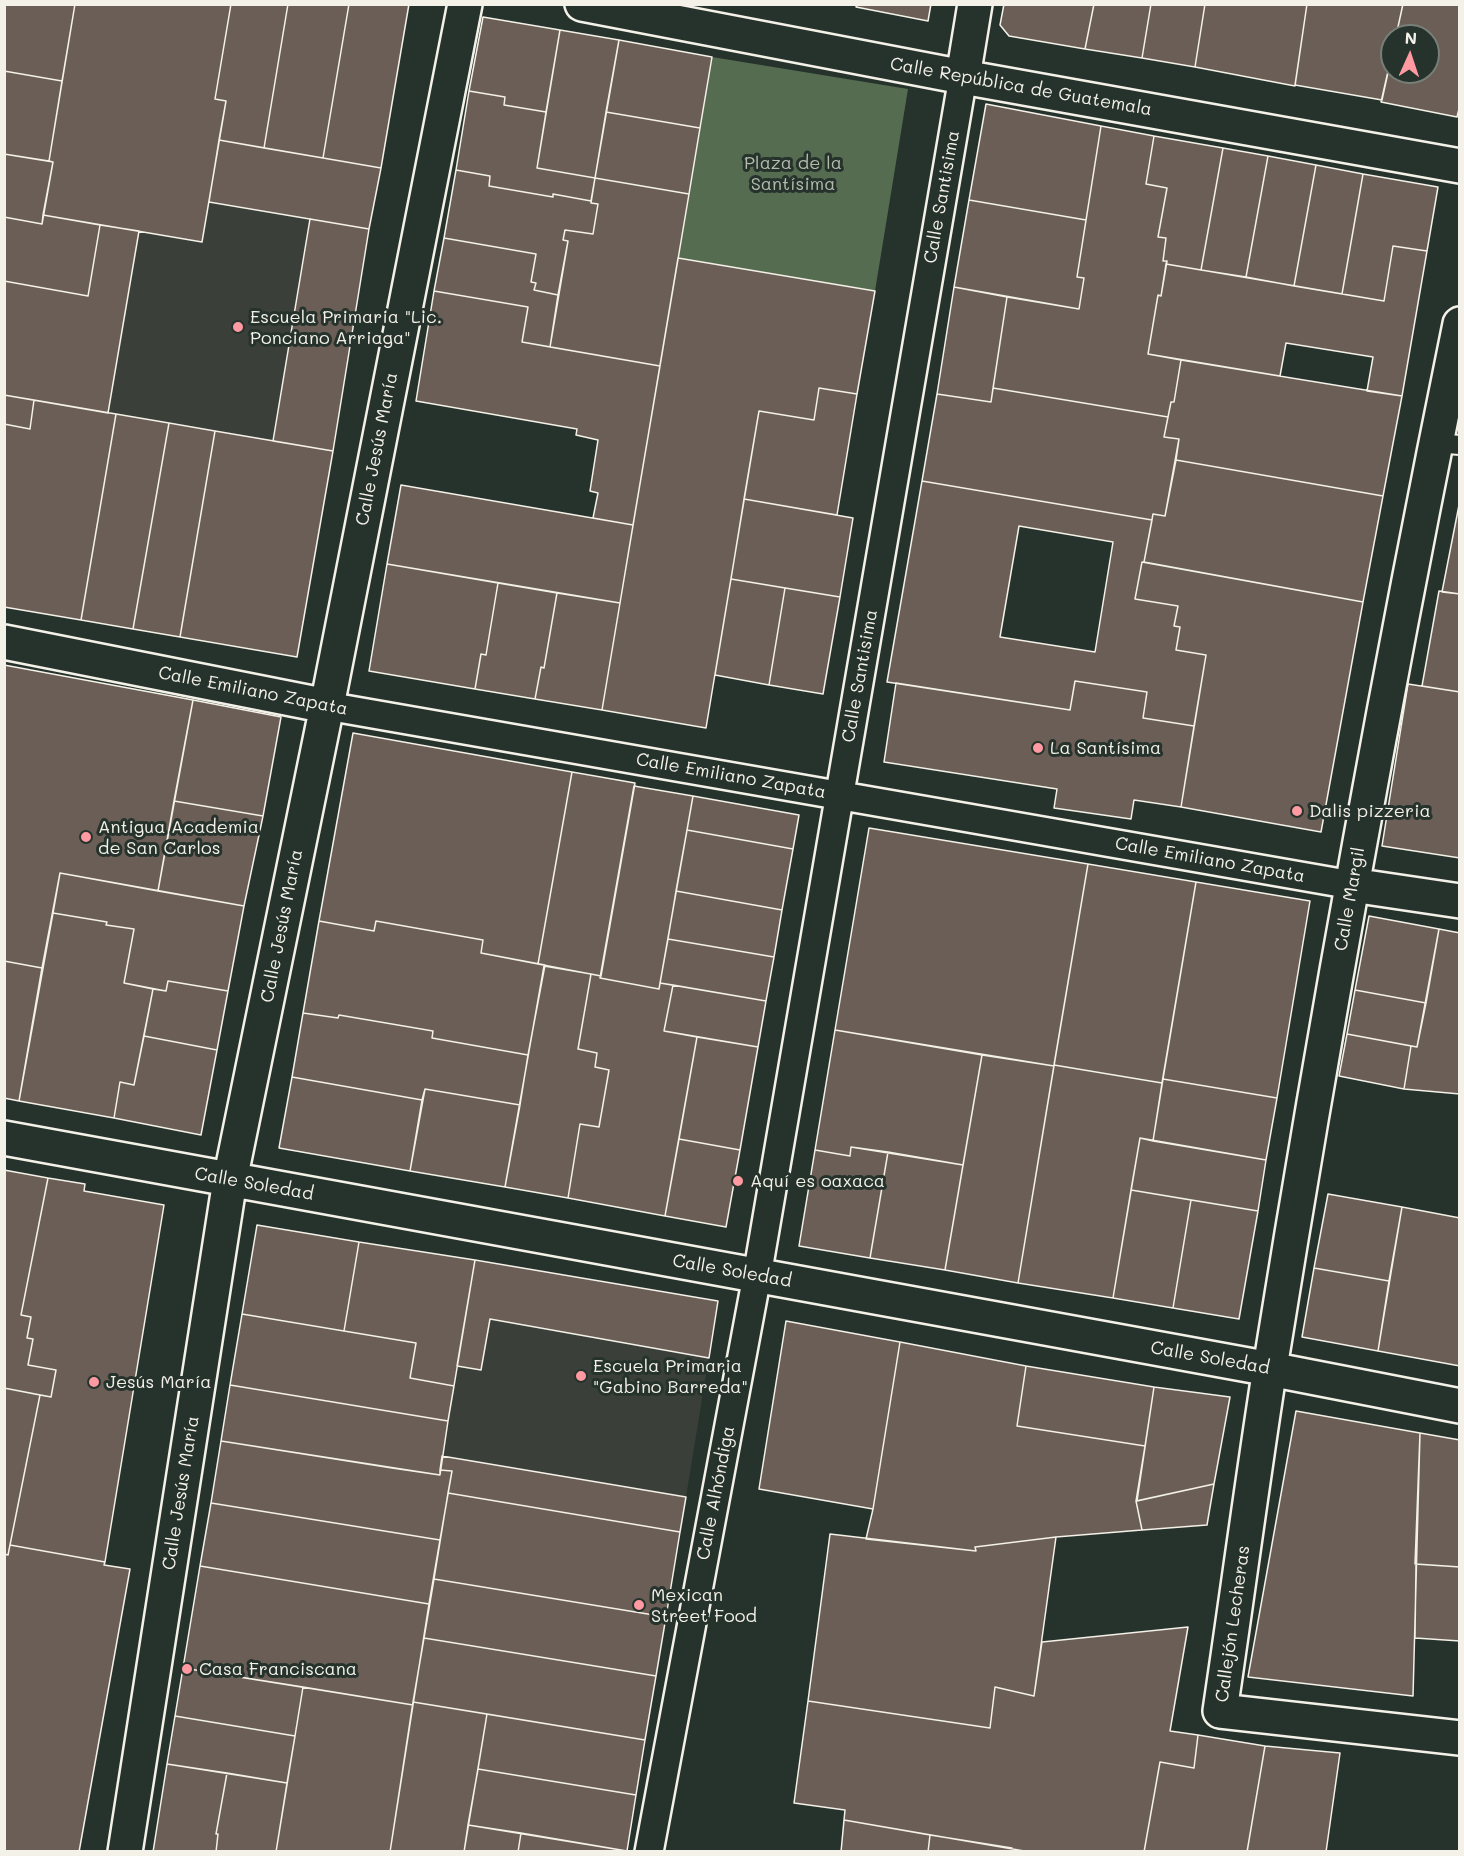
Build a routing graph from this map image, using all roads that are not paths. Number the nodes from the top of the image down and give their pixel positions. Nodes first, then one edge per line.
1 (465, 4) edge
2 (582, 4) edge
3 (975, 4) edge
4 (963, 77) junction
5 (1460, 166) edge
6 (1460, 324) edge
7 (1447, 444) edge
8 (4, 642) edge
9 (327, 706) junction
10 (839, 795) junction
11 (1352, 885) junction
12 (1460, 901) edge
13 (4, 1138) edge
14 (230, 1180) junction
15 (757, 1276) junction
16 (1270, 1369) junction
17 (1460, 1406) edge
18 (1460, 1738) edge
19 (125, 1851) edge
20 (649, 1851) edge

1 - 9 street, Calle Jesús María
2 - 4 street, Calle República de Guatemala
3 - 4 street
4 - 5 street, Calle República de Guatemala
4 - 10 street, Calle Santisima
6 - 7 street, Calle Margil
7 - 11 street, Calle Margil
8 - 9 street, Calle Emiliano Zapata
9 - 10 street, Calle Emiliano Zapata
9 - 14 street, Calle Jesús María
10 - 11 street, Calle Emiliano Zapata
10 - 15 street, Calle Santisima
11 - 12 street, Calle Emiliano Zapata
11 - 16 street, Calle Margil
13 - 14 street, Calle Soledad
14 - 15 street, Calle Soledad
14 - 19 street, Calle Jesús María
15 - 16 street, Calle Soledad
15 - 20 street, Calle Alhóndiga
16 - 17 street, Calle Soledad
16 - 18 street, Callejón Lecheras

